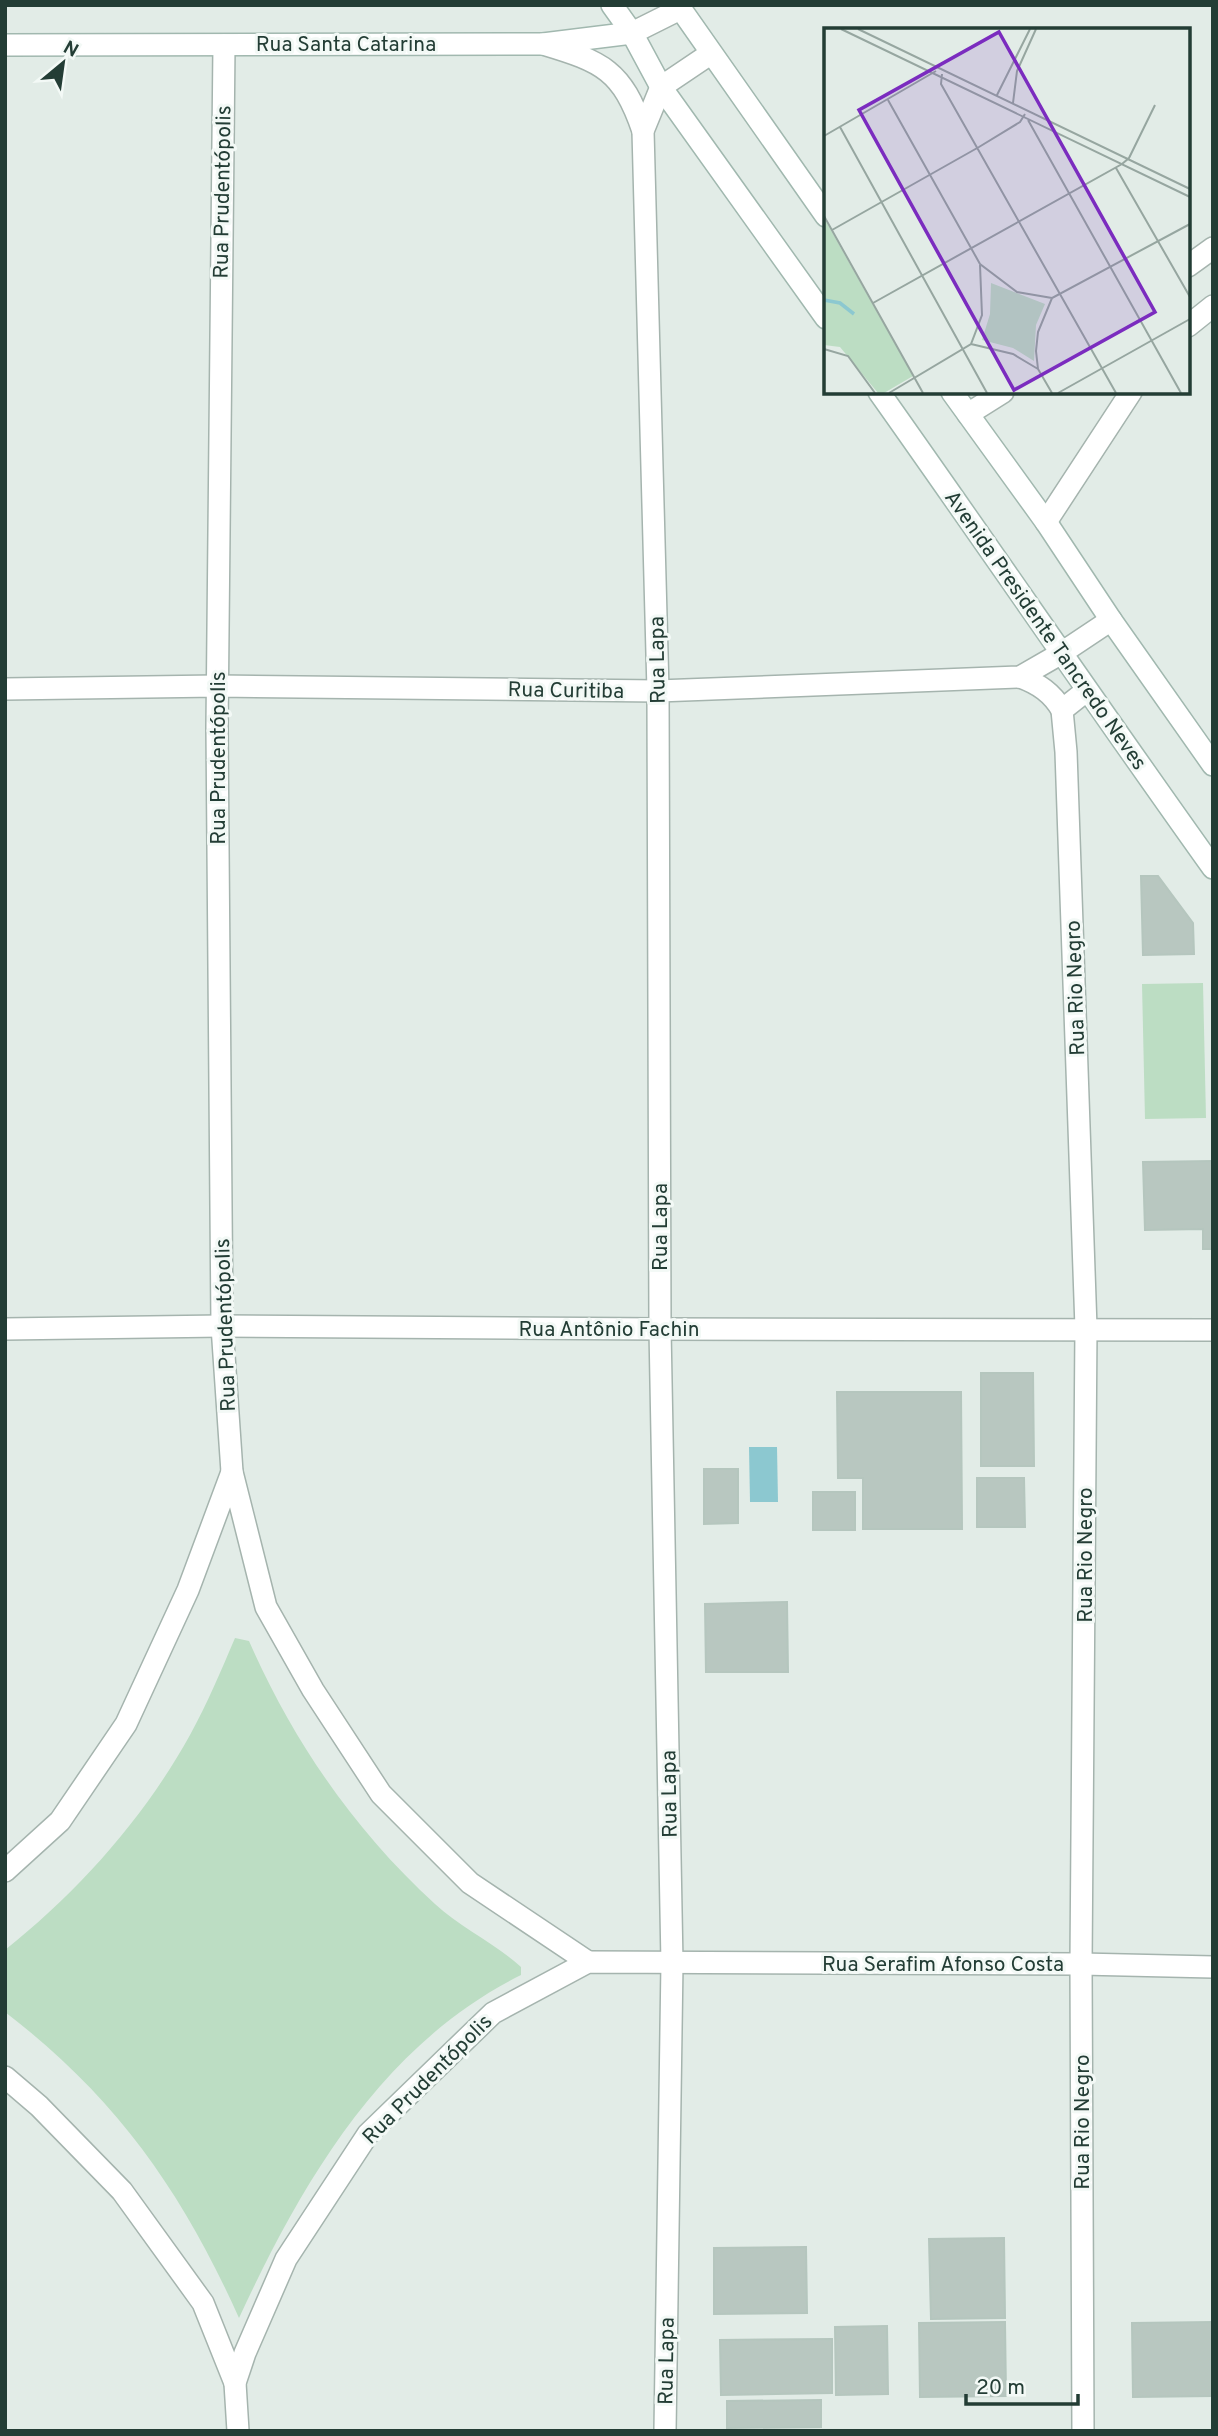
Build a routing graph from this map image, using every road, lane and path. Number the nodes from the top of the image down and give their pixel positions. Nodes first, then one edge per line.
1 (612, 5) edge
2 (679, 7) edge
3 (632, 33) junction
4 (543, 44) junction
5 (5, 45) edge
6 (224, 45) junction
7 (710, 54) junction
8 (661, 86) junction
9 (643, 131) junction
10 (824, 213) edge
11 (1213, 248) edge
12 (1190, 265) edge
13 (1213, 306) edge
14 (824, 315) edge
15 (1190, 324) edge
16 (880, 394) edge
17 (953, 394) edge
18 (1000, 394) edge
19 (1130, 394) edge
20 (968, 414) junction
21 (1045, 522) junction
22 (1111, 620) junction
23 (1060, 654) junction
24 (1020, 677) junction
25 (217, 686) junction
26 (5, 689) edge
27 (658, 691) junction
28 (1086, 691) junction
29 (1062, 710) junction
30 (1213, 765) edge
31 (1213, 868) edge
32 (222, 1326) junction
33 (1087, 1328) junction
34 (5, 1329) edge
35 (660, 1329) junction
36 (1213, 1329) edge
37 (233, 1472) junction
38 (5, 1871) edge
39 (588, 1962) junction
40 (672, 1963) junction
41 (1081, 1964) junction
42 (1213, 1968) edge
43 (5, 2077) edge
44 (235, 2383) junction
45 (238, 2431) edge
46 (665, 2431) edge
47 (1083, 2431) edge

1 - 3 street
2 - 3 street, Rua Santa Catarina
2 - 7 street
3 - 4 street, Rua Santa Catarina
3 - 8 street
4 - 6 street, Rua Santa Catarina
4 - 9 street
5 - 6 street, Rua Santa Catarina
6 - 25 street, Rua Prudentópolis
7 - 8 street
7 - 10 street
8 - 9 street, Rua Lapa
8 - 14 street
9 - 27 street, Rua Lapa
11 - 12 street
13 - 15 street
16 - 23 street, Avenida Presidente Tancredo Neves
17 - 20 street
18 - 20 street
19 - 21 street
20 - 21 street
21 - 22 street
22 - 23 street, Rua Curitiba
22 - 30 street
23 - 24 street, Rua Curitiba
23 - 28 street, Avenida Presidente Tancredo Neves
24 - 27 street, Rua Curitiba
24 - 29 street
25 - 26 street, Rua Curitiba
25 - 27 street, Rua Curitiba
25 - 32 street, Rua Prudentópolis
27 - 35 street, Rua Lapa
28 - 29 street
28 - 31 street, Avenida Presidente Tancredo Neves
29 - 33 street, Rua Rio Negro
32 - 34 street, Rua Antônio Fachin
32 - 35 street, Rua Antônio Fachin
32 - 37 street, Rua Prudentópolis
33 - 35 street, Rua Antônio Fachin
33 - 36 street, Rua Antônio Fachin
33 - 41 street, Rua Rio Negro
35 - 40 street, Rua Lapa
37 - 38 street
37 - 39 street, Rua Prudentópolis
39 - 40 street, Rua Prudentópolis
39 - 44 street, Rua Prudentópolis
40 - 41 street, Rua Serafim Afonso Costa
40 - 46 street, Rua Lapa
41 - 42 street, Rua Serafim Afonso Costa
41 - 47 street, Rua Rio Negro
43 - 44 street
44 - 45 street, Rua Prudentópolis

